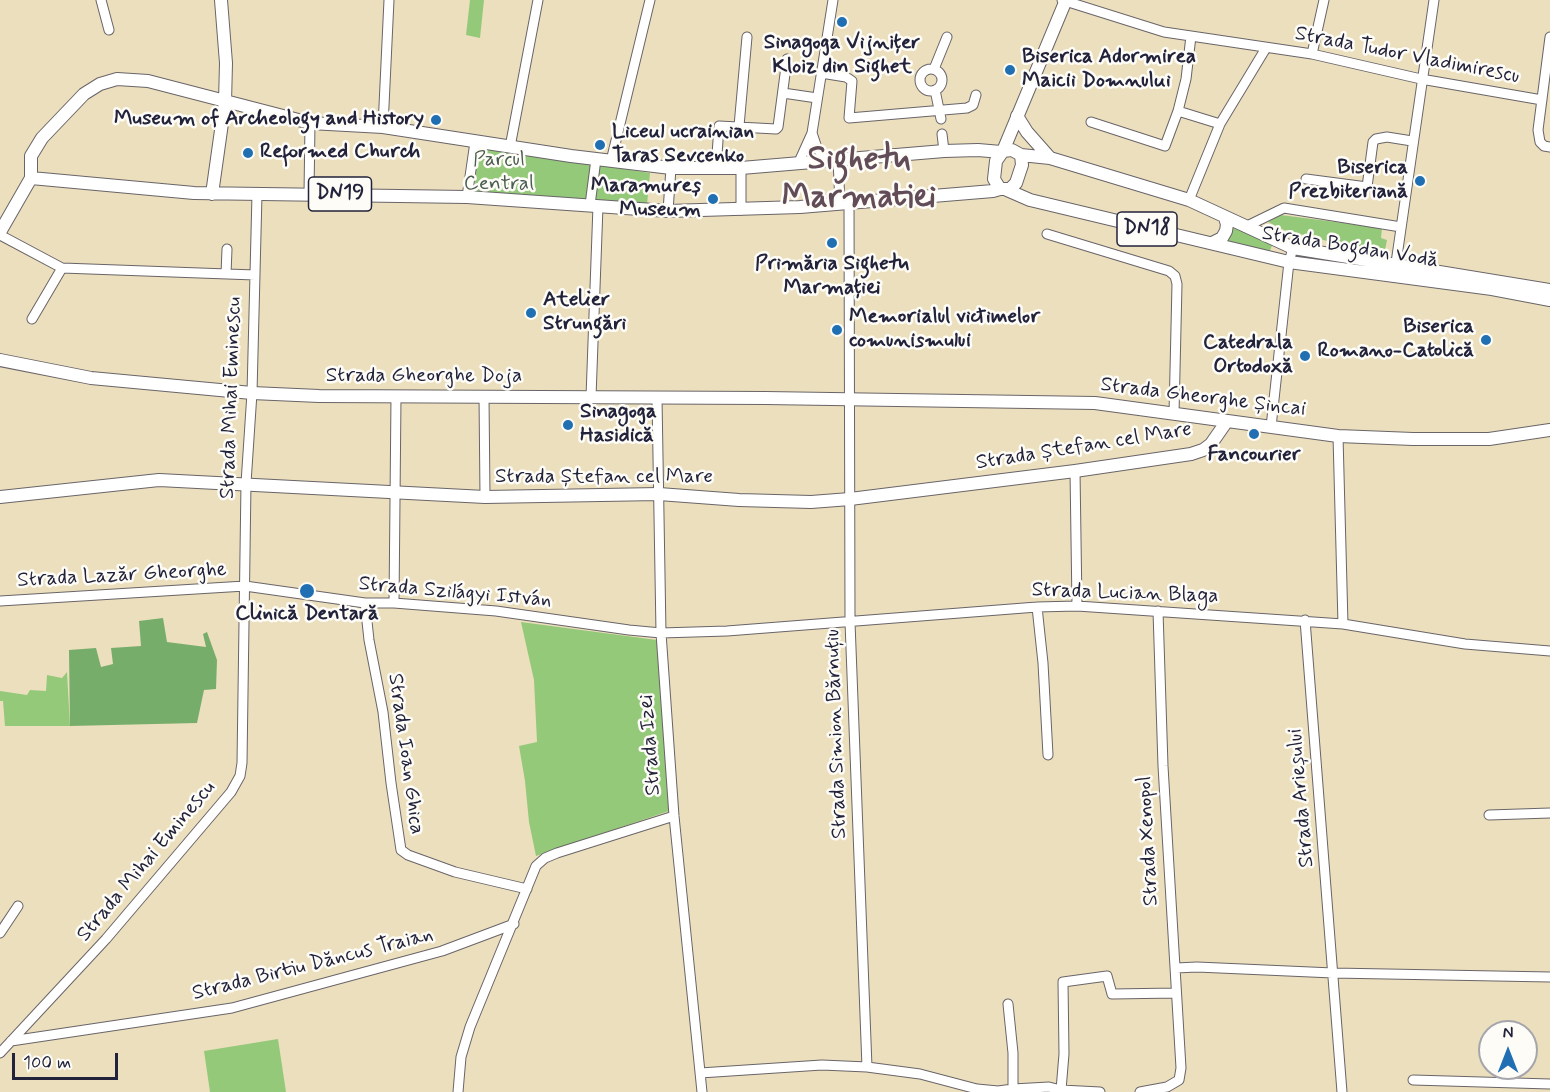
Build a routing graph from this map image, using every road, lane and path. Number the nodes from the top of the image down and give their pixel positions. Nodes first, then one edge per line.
1 (101, 0) edge
2 (221, 0) edge
3 (389, 0) edge
4 (538, 0) edge
5 (650, 0) edge
6 (833, 0) edge
7 (1064, 0) edge
8 (1324, 0) edge
9 (1434, 0) edge
10 (109, 30) dead end
11 (1191, 36) junction
12 (747, 37) dead end
13 (947, 37) dead end
14 (1550, 37) edge
15 (1266, 48) junction
16 (1312, 54) junction
17 (787, 59) dead end
18 (934, 69) junction
19 (821, 73) junction
20 (1421, 79) junction
21 (935, 90) junction
22 (783, 93) junction
23 (976, 95) dead end
24 (817, 98) junction
25 (1542, 100) junction
26 (225, 102) junction
27 (1178, 111) junction
28 (940, 114) junction
29 (1017, 116) junction
30 (1091, 122) dead end
31 (310, 123) junction
32 (1220, 124) junction
33 (739, 126) junction
34 (383, 127) junction
35 (812, 133) junction
36 (942, 134) dead end
37 (1412, 141) junction
38 (475, 142) junction
39 (510, 147) junction
40 (1550, 147) edge
41 (944, 151) junction
42 (1002, 152) junction
43 (1020, 154) junction
44 (1050, 158) junction
45 (596, 159) junction
46 (832, 160) junction
47 (611, 161) junction
48 (798, 164) junction
49 (671, 168) junction
50 (716, 168) junction
51 (741, 168) junction
52 (31, 178) junction
53 (1306, 179) dead end
54 (1004, 189) junction
55 (212, 194) junction
56 (257, 194) junction
57 (309, 194) junction
58 (467, 197) junction
59 (1189, 201) junction
60 (845, 203) junction
61 (594, 206) junction
62 (741, 210) junction
63 (668, 212) junction
64 (4, 214) edge
65 (1225, 218) junction
66 (1245, 227) junction
67 (1401, 227) junction
68 (0, 234) edge
69 (1047, 234) dead end
70 (1212, 243) junction
71 (1293, 248) junction
72 (227, 249) dead end
73 (1289, 262) junction
74 (62, 268) junction
75 (1395, 270) junction
76 (226, 274) junction
77 (255, 275) junction
78 (1550, 290) edge
79 (1550, 300) edge
80 (32, 319) dead end
81 (0, 360) edge
82 (252, 393) junction
83 (484, 396) junction
84 (396, 397) junction
85 (591, 397) junction
86 (657, 398) junction
87 (850, 399) junction
88 (1174, 414) junction
89 (1227, 421) junction
90 (1270, 427) junction
91 (1550, 430) edge
92 (1338, 436) junction
93 (1075, 471) junction
94 (246, 483) junction
95 (396, 491) junction
96 (659, 494) junction
97 (0, 497) edge
98 (485, 497) junction
99 (850, 499) junction
100 (245, 586) junction
101 (0, 601) edge
102 (365, 603) junction
103 (394, 603) junction
104 (1077, 606) junction
105 (1037, 607) junction
106 (1158, 611) junction
107 (1305, 620) junction
108 (850, 622) junction
109 (1343, 624) junction
110 (661, 633) junction
111 (1550, 651) edge
112 (1048, 755) dead end
113 (1550, 813) edge
114 (1489, 815) dead end
115 (674, 816) junction
116 (526, 889) junction
117 (18, 906) dead end
118 (514, 924) junction
119 (0, 933) edge
120 (1176, 968) junction
121 (1333, 973) junction
122 (1550, 977) edge
123 (1176, 993) junction
124 (1008, 1004) dead end
125 (11, 1041) junction
126 (0, 1053) edge
127 (867, 1067) junction
128 (700, 1073) junction
129 (1413, 1080) dead end
130 (1550, 1084) edge
131 (1013, 1089) junction
132 (702, 1090) edge
133 (1061, 1090) junction
134 (458, 1092) edge
135 (1100, 1092) edge
136 (1140, 1092) edge
137 (1342, 1092) edge

1 - 10 street
2 - 26 main road
3 - 34 street
4 - 39 street
5 - 47 street
6 - 19 street
7 - 11 street, Strada Tudor Vladimirescu
7 - 29 main road
8 - 16 street
9 - 20 street
11 - 15 street, Strada Tudor Vladimirescu
11 - 27 street
12 - 33 street
13 - 18 street
14 - 25 street
15 - 16 street, Strada Tudor Vladimirescu
15 - 32 street, Strada Tudor Vladimirescu
16 - 20 street, Strada Tudor Vladimirescu
17 - 22 street
18 - 21 street
18 - 21 street
19 - 24 street
19 - 28 street
20 - 25 street, Strada Tudor Vladimirescu
20 - 37 street
21 - 28 street
22 - 24 street
22 - 33 street
23 - 28 street
24 - 35 street
25 - 40 street
26 - 31 main road
26 - 52 main road
26 - 55 main road
27 - 30 street
27 - 32 street
29 - 42 main road
29 - 43 main road
29 - 44 main road
31 - 34 main road
31 - 57 street
32 - 59 street, Strada Tudor Vladimirescu
33 - 50 street
34 - 38 main road
35 - 46 street
35 - 48 street
36 - 41 street
37 - 53 street
37 - 67 street
38 - 39 main road
38 - 58 street
39 - 45 main road
41 - 42 main road
41 - 46 main road
42 - 43 main road
42 - 54 main road
43 - 44 main road, DN18
43 - 54 main road
44 - 59 main road, DN18
45 - 47 main road
45 - 61 street
46 - 48 main road
46 - 60 street, Strada Simion Bărnuțiu
47 - 49 main road
48 - 51 main road
49 - 50 main road
49 - 63 street
50 - 51 main road
51 - 62 street
52 - 55 main road, DN19
52 - 64 main road
54 - 60 main road, DN19
54 - 70 main road, Strada Bogdan Vodă / DN18
55 - 56 main road, DN19
56 - 57 main road, DN19
56 - 77 street, Strada Mihai Eminescu
57 - 58 main road, DN19
58 - 61 main road, DN19
59 - 65 main road, Strada Bogdan Vodă / DN18
60 - 62 main road, DN19
60 - 87 street, Strada Simion Bărnuțiu
61 - 63 main road, DN19
61 - 85 street
62 - 63 main road, DN19
64 - 68 main road
65 - 66 main road, Strada Bogdan Vodă / DN18
65 - 70 main road
66 - 67 street
66 - 71 main road, Strada Bogdan Vodă / DN18
67 - 75 street
68 - 74 street
69 - 88 street
70 - 73 main road, Strada Bogdan Vodă / DN18
71 - 73 street
71 - 75 main road, Strada Bogdan Vodă / DN18
72 - 76 street
73 - 75 main road, Strada Bogdan Vodă / DN18
73 - 90 street
74 - 76 street
74 - 80 street
75 - 78 main road, Strada Bogdan Vodă / DN18
75 - 79 main road, Strada Bogdan Vodă / DN18
76 - 77 street
77 - 82 street, Strada Mihai Eminescu
81 - 82 main road, Strada Gheorghe Doja
82 - 84 main road, Strada Gheorghe Doja
82 - 94 street, Strada Mihai Eminescu
83 - 84 main road, Strada Gheorghe Doja
83 - 85 main road, Strada Gheorghe Doja
83 - 98 street
84 - 95 street
85 - 86 main road, Strada Gheorghe Doja
86 - 87 main road, Strada Gheorghe Doja
86 - 96 street, Strada Izei
87 - 88 main road, Strada Gheorghe Șincai
87 - 99 street, Strada Simion Bărnuțiu
88 - 89 main road, Strada Gheorghe Șincai
89 - 90 main road, Strada Gheorghe Șincai
89 - 93 main road, Strada Ștefan cel Mare
90 - 92 main road, Strada Gheorghe Șincai
91 - 92 main road, Strada Gheorghe Șincai
92 - 109 street
93 - 99 main road, Strada Ștefan cel Mare
93 - 104 street
94 - 95 main road, Strada Ștefan cel Mare
94 - 97 main road, Strada Ștefan cel Mare
94 - 100 street, Strada Mihai Eminescu
95 - 98 main road, Strada Ștefan cel Mare
95 - 103 street
96 - 98 main road, Strada Ștefan cel Mare
96 - 99 main road, Strada Ștefan cel Mare
96 - 110 street, Strada Izei
99 - 108 street, Strada Simion Bărnuțiu
100 - 101 street, Strada Lazăr Gheorghe
100 - 102 street, Strada Szilágyi István
100 - 125 street, Strada Mihai Eminescu
102 - 103 street, Strada Szilágyi István
102 - 116 street, Strada Ioan Ghica
103 - 110 street, Strada Szilágyi István
104 - 105 street, Strada Lucian Blaga
104 - 106 street, Strada Lucian Blaga
105 - 108 street, Strada Lucian Blaga
105 - 112 street
106 - 107 street, Strada Lucian Blaga
106 - 120 street, Strada Xenopol
107 - 109 street, Strada Lucian Blaga
107 - 121 street, Strada Arieșului
108 - 110 street, Strada Lucian Blaga
108 - 127 street, Strada Simion Bărnuțiu
109 - 111 street, Strada Lucian Blaga
110 - 115 street, Strada Izei
113 - 114 street
115 - 116 street
115 - 128 street, Strada Izei
116 - 118 street
117 - 119 street
118 - 125 street, Strada Birtiu Dăncus Traian
118 - 134 street
120 - 121 street
120 - 123 street, Strada Xenopol
121 - 122 street
121 - 137 street, Strada Arieșului
123 - 133 street
123 - 136 street, Strada Xenopol
124 - 131 street
125 - 126 street, Strada Mihai Eminescu
127 - 128 street
127 - 131 street
128 - 132 street, Strada Izei
129 - 130 street
131 - 133 street
133 - 135 street

